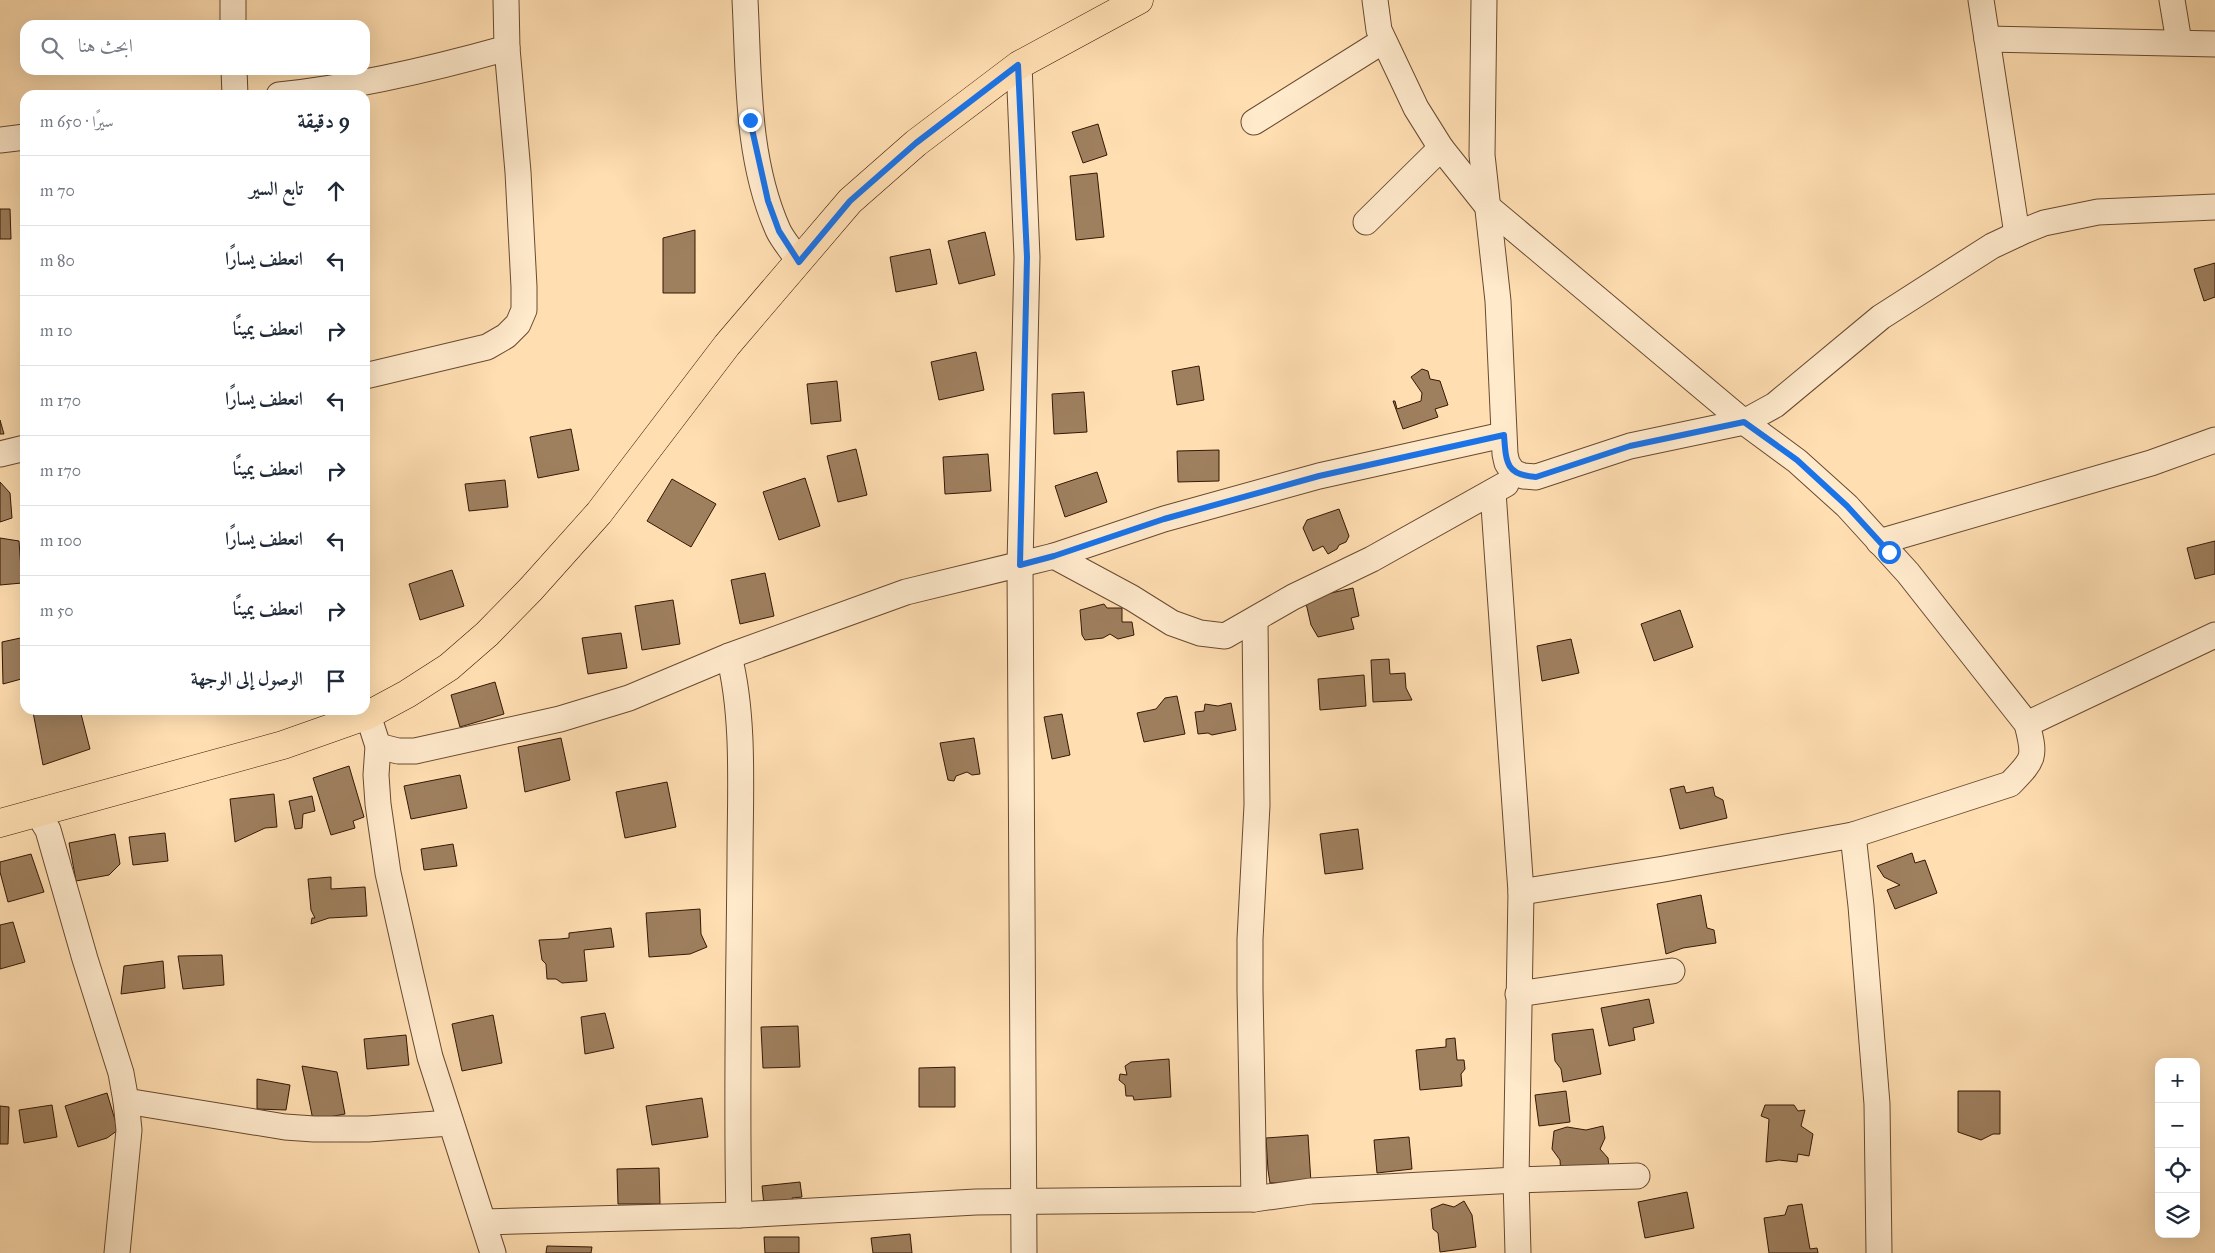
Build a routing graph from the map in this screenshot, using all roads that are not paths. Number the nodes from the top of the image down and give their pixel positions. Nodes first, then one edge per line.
1 (233, 0) edge
2 (506, 0) edge
3 (746, 0) edge
4 (1139, 0) edge
5 (1376, 0) edge
6 (1484, 0) edge
7 (1982, 0) edge
8 (2172, 0) edge
9 (233, 20) edge
10 (1987, 39) junction
11 (1384, 41) junction
12 (2179, 42) junction
13 (2215, 44) edge
14 (507, 48) junction
15 (1018, 65) junction
16 (234, 75) edge
17 (235, 90) edge
18 (316, 90) edge
19 (1254, 122) dead end
20 (20, 138) edge
21 (0, 140) edge
22 (1441, 148) junction
23 (1488, 207) junction
24 (2215, 207) edge
25 (1366, 222) dead end
26 (2017, 234) junction
27 (799, 262) junction
28 (370, 375) edge
29 (1744, 422) junction
30 (1504, 435) junction
31 (2215, 440) edge
32 (20, 449) edge
33 (0, 454) edge
34 (1513, 472) junction
35 (1493, 492) junction
36 (1879, 542) junction
37 (1054, 556) junction
38 (1020, 565) junction
39 (1255, 621) junction
40 (2215, 635) edge
41 (729, 656) junction
42 (370, 714) edge
43 (368, 715) joint
44 (338, 718) edge
45 (2027, 724) junction
46 (378, 746) junction
47 (37, 812) junction
48 (0, 823) edge
49 (1853, 835) junction
50 (1521, 892) junction
51 (1672, 971) dead end
52 (1518, 994) junction
53 (126, 1101) junction
54 (450, 1122) junction
55 (1637, 1176) dead end
56 (1516, 1180) junction
57 (1254, 1199) junction
58 (1023, 1202) junction
59 (739, 1215) junction
60 (484, 1222) junction
61 (117, 1253) edge
62 (493, 1253) edge
63 (1024, 1253) edge
64 (1518, 1253) edge
65 (1879, 1253) edge

1 - 9 street
2 - 14 street
3 - 27 street
4 - 15 main road
5 - 11 street
6 - 23 street
7 - 10 street
8 - 12 street
10 - 12 street
10 - 26 street
11 - 19 street
11 - 22 street
12 - 13 street
14 - 18 street
14 - 28 street
15 - 27 main road
15 - 38 street
16 - 17 street
20 - 21 street
22 - 23 street
22 - 25 street
23 - 29 street
23 - 30 street
24 - 26 street
26 - 29 street
27 - 42 main road
29 - 34 street
29 - 36 street
30 - 34 street
30 - 37 street
31 - 36 street
32 - 33 street
34 - 35 street
35 - 39 street
35 - 50 street
36 - 45 street
37 - 38 street
37 - 39 street
38 - 41 street
38 - 58 street
39 - 57 street
40 - 45 street
41 - 46 street
41 - 59 street
43 - 44 main road
43 - 46 street
44 - 47 main road
45 - 49 street
46 - 54 street
47 - 48 main road
47 - 53 street
49 - 50 street
49 - 65 street
50 - 52 street
51 - 52 street
52 - 56 street
53 - 54 street
53 - 61 street
54 - 60 street
55 - 56 street
56 - 57 street
56 - 64 street
57 - 58 street
58 - 59 street
58 - 63 street
59 - 60 street
60 - 62 street

